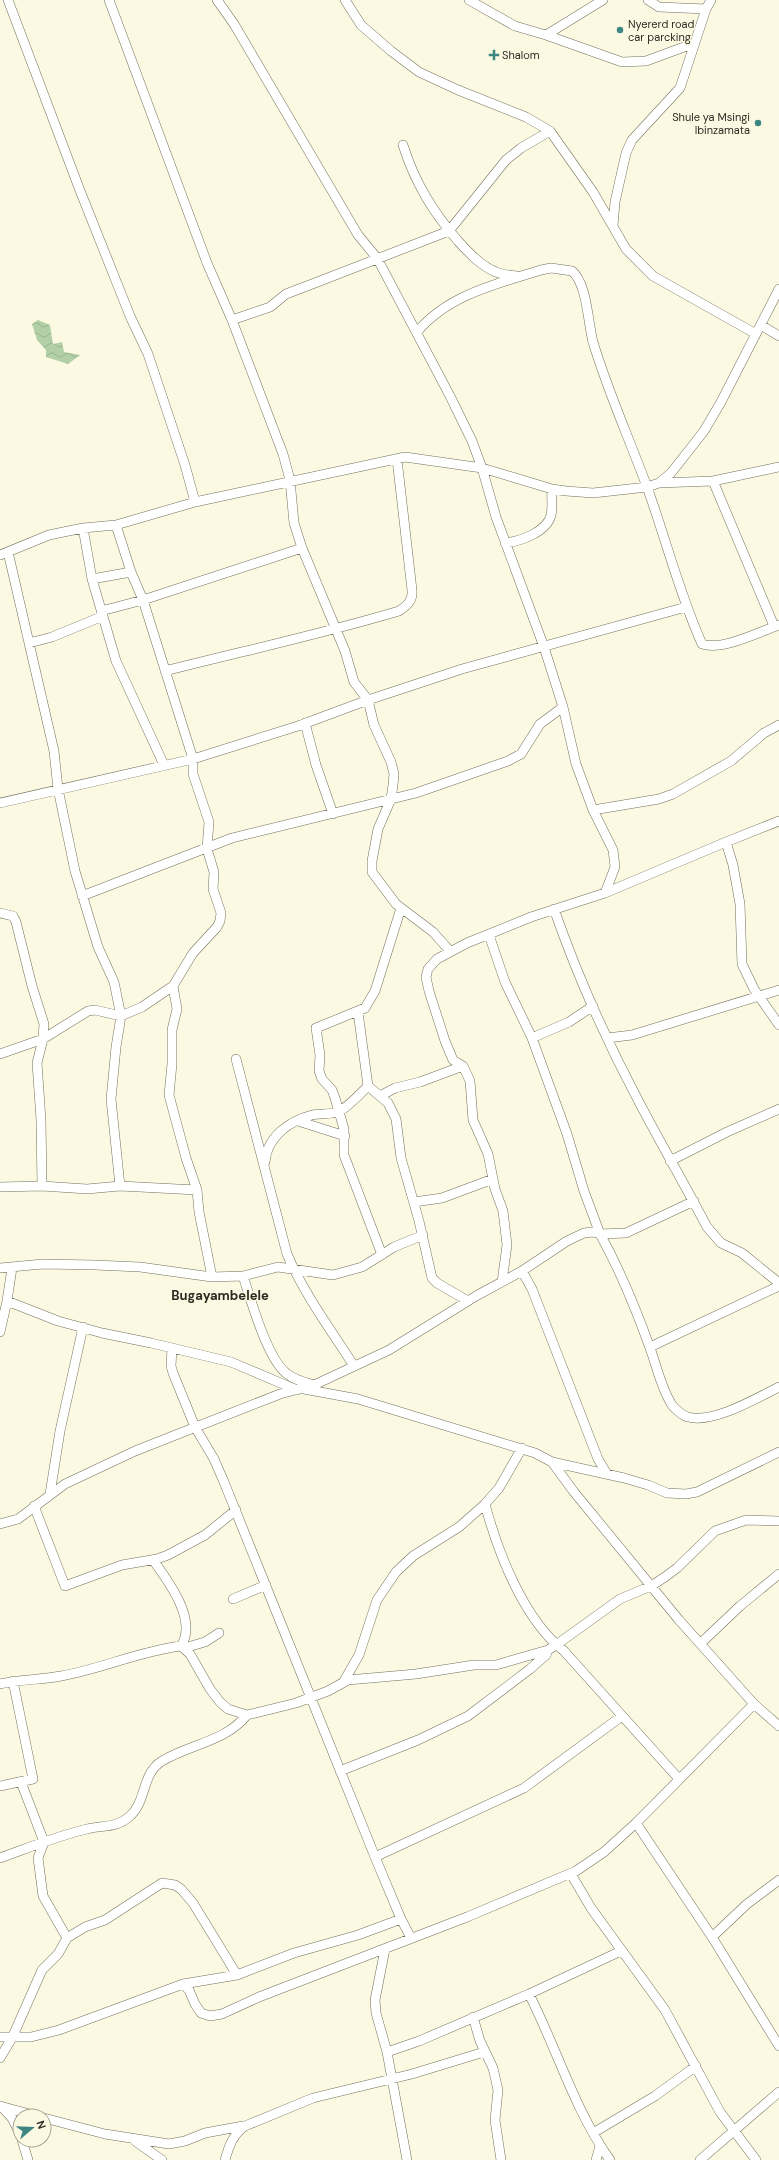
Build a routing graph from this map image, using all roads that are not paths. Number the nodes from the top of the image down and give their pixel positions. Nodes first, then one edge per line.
1 (8, 0) edge
2 (109, 0) edge
3 (216, 0) edge
4 (344, 0) edge
5 (469, 0) edge
6 (603, 0) edge
7 (648, 0) edge
8 (711, 0) edge
9 (706, 10) junction
10 (546, 35) junction
11 (695, 43) junction
12 (550, 131) junction
13 (404, 145) dead end
14 (613, 226) junction
15 (450, 231) junction
16 (377, 258) junction
17 (521, 276) junction
18 (779, 290) edge
19 (232, 320) junction
20 (761, 325) junction
21 (417, 332) junction
22 (756, 334) junction
23 (779, 336) edge
24 (397, 459) junction
25 (779, 467) edge
26 (482, 468) junction
27 (290, 480) junction
28 (713, 480) junction
29 (659, 483) junction
30 (647, 487) junction
31 (552, 490) junction
32 (195, 502) junction
33 (116, 525) junction
34 (83, 528) junction
35 (506, 544) junction
36 (302, 548) junction
37 (4, 554) edge
38 (131, 572) junction
39 (92, 579) junction
40 (143, 600) junction
41 (686, 607) junction
42 (102, 614) junction
43 (777, 626) edge
44 (336, 630) junction
45 (29, 643) junction
46 (544, 647) junction
47 (165, 671) junction
48 (368, 700) junction
49 (563, 707) junction
50 (305, 723) junction
51 (779, 725) edge
52 (193, 759) junction
53 (164, 765) junction
54 (58, 789) junction
55 (391, 799) junction
56 (0, 803) edge
57 (593, 810) junction
58 (333, 814) junction
59 (779, 821) edge
60 (726, 842) junction
61 (207, 849) junction
62 (605, 893) junction
63 (82, 896) junction
64 (401, 908) junction
65 (554, 909) junction
66 (0, 913) edge
67 (489, 935) junction
68 (450, 951) junction
69 (173, 986) junction
70 (779, 990) edge
71 (759, 997) junction
72 (593, 1006) junction
73 (358, 1012) junction
74 (121, 1016) junction
75 (779, 1025) edge
76 (532, 1038) junction
77 (608, 1038) junction
78 (43, 1039) junction
79 (0, 1054) edge
80 (236, 1059) dead end
81 (463, 1066) junction
82 (368, 1086) junction
83 (380, 1096) junction
84 (779, 1109) edge
85 (340, 1111) junction
86 (298, 1121) junction
87 (345, 1136) junction
88 (670, 1161) junction
89 (265, 1167) junction
90 (493, 1179) junction
91 (42, 1186) junction
92 (120, 1186) junction
93 (0, 1187) edge
94 (197, 1190) junction
95 (694, 1201) junction
96 (414, 1202) junction
97 (600, 1234) junction
98 (422, 1235) junction
99 (382, 1255) junction
100 (0, 1268) edge
101 (12, 1268) junction
102 (293, 1268) junction
103 (522, 1271) junction
104 (243, 1276) junction
105 (212, 1277) junction
106 (502, 1282) junction
107 (779, 1285) edge
108 (7, 1301) junction
109 (468, 1301) junction
110 (83, 1327) junction
111 (0, 1332) edge
112 (650, 1347) junction
113 (172, 1348) junction
114 (354, 1366) junction
115 (314, 1385) junction
116 (779, 1387) edge
117 (299, 1390) junction
118 (195, 1427) junction
119 (522, 1448) junction
120 (779, 1452) edge
121 (552, 1462) junction
122 (607, 1474) junction
123 (50, 1494) junction
124 (485, 1504) junction
125 (34, 1506) junction
126 (236, 1510) junction
127 (779, 1521) edge
128 (0, 1524) edge
129 (152, 1560) junction
130 (779, 1574) edge
131 (266, 1585) junction
132 (651, 1586) junction
133 (233, 1599) dead end
134 (219, 1633) dead end
135 (701, 1643) junction
136 (182, 1647) junction
137 (552, 1647) junction
138 (13, 1681) junction
139 (344, 1681) junction
140 (0, 1684) edge
141 (312, 1697) junction
142 (754, 1704) junction
143 (247, 1715) junction
144 (622, 1716) junction
145 (779, 1726) edge
146 (340, 1771) junction
147 (679, 1779) junction
148 (21, 1782) junction
149 (0, 1786) edge
150 (636, 1823) junction
151 (44, 1842) junction
152 (375, 1857) junction
153 (0, 1858) edge
154 (571, 1874) junction
155 (779, 1880) edge
156 (401, 1919) junction
157 (712, 1937) junction
158 (67, 1938) junction
159 (411, 1938) junction
160 (385, 1949) junction
161 (621, 1951) junction
162 (237, 1975) junction
163 (184, 1984) junction
164 (529, 1994) junction
165 (473, 2017) junction
166 (0, 2037) edge
167 (12, 2038) junction
168 (779, 2046) edge
169 (387, 2052) junction
170 (484, 2052) junction
171 (0, 2058) edge
172 (696, 2066) junction
173 (392, 2078) junction
174 (779, 2092) edge
175 (0, 2106) edge
176 (12, 2109) edge
177 (12, 2118) edge
178 (52, 2120) edge
179 (245, 2126) junction
180 (735, 2132) junction
181 (593, 2133) junction
182 (133, 2139) junction
183 (600, 2146) junction
184 (24, 2148) edge
185 (28, 2160) edge
186 (162, 2160) edge
187 (225, 2160) edge
188 (407, 2160) edge
189 (501, 2160) edge
190 (596, 2160) edge
191 (610, 2160) edge
192 (700, 2160) edge
193 (756, 2160) edge

1 - 32 street
2 - 19 street
3 - 16 street
4 - 12 street
5 - 10 street
6 - 10 street
7 - 9 street
8 - 9 street
9 - 11 street
10 - 11 street
11 - 14 street
12 - 14 street
12 - 15 street
13 - 15 street
14 - 22 street
15 - 16 street
15 - 17 street
16 - 19 street
16 - 21 street
17 - 21 street
17 - 30 street
18 - 20 street
19 - 27 street
20 - 22 street
20 - 23 street
21 - 26 street
22 - 29 street
24 - 26 street
24 - 27 street
24 - 44 street
25 - 28 street
26 - 31 street
26 - 35 street
27 - 32 street
27 - 36 street
28 - 29 street
28 - 43 street
29 - 30 street
30 - 31 street
30 - 41 street
31 - 35 street
32 - 33 street
33 - 34 street
33 - 38 street
34 - 37 street
34 - 39 street
35 - 46 street
36 - 40 street
36 - 44 street
37 - 45 street
38 - 39 street
38 - 40 street
39 - 42 street
40 - 42 street
40 - 47 street
41 - 43 street
41 - 46 street
42 - 45 street
42 - 53 street
44 - 47 street
44 - 48 street
45 - 54 street
46 - 48 street
46 - 49 street
47 - 52 street
48 - 50 street
48 - 55 street
49 - 55 street
49 - 57 street
50 - 52 street
50 - 58 street
51 - 57 street
52 - 53 street
52 - 61 street
53 - 54 street
54 - 56 street
54 - 63 street
55 - 58 street
55 - 64 street
57 - 62 street
58 - 61 street
59 - 60 street
60 - 62 street
60 - 71 street
61 - 63 street
61 - 69 street
62 - 65 street
63 - 74 street
64 - 68 street
64 - 73 street
65 - 67 street
65 - 72 street
66 - 78 street
67 - 68 street
67 - 76 street
68 - 81 street
69 - 74 street
69 - 94 street
70 - 71 street
71 - 75 street
71 - 77 street
72 - 76 street
72 - 77 street
73 - 82 street
73 - 85 street
74 - 78 street
74 - 92 street
76 - 97 street
77 - 88 street
78 - 79 street
78 - 91 street
80 - 89 street
81 - 83 street
81 - 90 street
82 - 83 street
82 - 85 street
83 - 96 street
84 - 88 street
85 - 86 street
85 - 87 street
86 - 87 street
86 - 89 street
87 - 99 street
88 - 95 street
89 - 102 street
90 - 96 street
90 - 106 street
91 - 92 street
91 - 93 street
92 - 94 street
94 - 105 street
95 - 97 street
95 - 107 street
96 - 98 street
97 - 103 street
97 - 112 street
98 - 99 street
98 - 109 street
99 - 102 street
100 - 101 street
101 - 105 street
101 - 108 street
102 - 104 street
102 - 114 street
103 - 106 street
103 - 122 street
104 - 105 street
104 - 115 street
106 - 109 street
107 - 112 street
108 - 110 street
108 - 111 street
109 - 114 street
110 - 113 street
110 - 123 street
112 - 116 street
113 - 117 street
113 - 118 street
114 - 115 street
115 - 117 street
117 - 118 street
117 - 119 street
118 - 123 street
118 - 126 street
119 - 121 street
119 - 124 street
120 - 122 street
121 - 122 street
121 - 132 street
123 - 125 street
124 - 137 street
124 - 139 street
125 - 128 street
125 - 129 street
126 - 129 street
126 - 131 street
127 - 132 street
129 - 136 street
130 - 135 street
131 - 133 street
131 - 141 street
132 - 135 street
132 - 137 street
134 - 136 street
135 - 142 street
136 - 138 street
136 - 143 street
137 - 139 street
137 - 144 street
137 - 146 street
138 - 140 street
138 - 148 street
139 - 141 street
141 - 143 street
141 - 146 street
142 - 145 street
142 - 147 street
143 - 151 street
144 - 147 street
144 - 152 street
146 - 152 street
147 - 150 street
148 - 149 street
148 - 151 street
150 - 154 street
150 - 157 street
151 - 153 street
151 - 158 street
152 - 156 street
154 - 159 street
154 - 161 street
155 - 157 street
156 - 159 street
156 - 162 street
157 - 168 street
158 - 162 street
158 - 167 street
159 - 160 street
160 - 163 street
160 - 169 street
161 - 164 street
161 - 172 street
162 - 163 street
163 - 167 street
164 - 165 street
164 - 181 street
165 - 169 street
165 - 170 street
166 - 167 street
167 - 171 street
169 - 173 street
170 - 173 street
170 - 189 street
172 - 180 street
172 - 181 street
173 - 179 street
173 - 188 street
174 - 180 street
175 - 176 street
175 - 177 street
178 - 182 street
179 - 182 street
179 - 187 street
180 - 192 street
180 - 193 street
181 - 183 street
182 - 186 street
183 - 190 street
183 - 191 street
184 - 185 street

